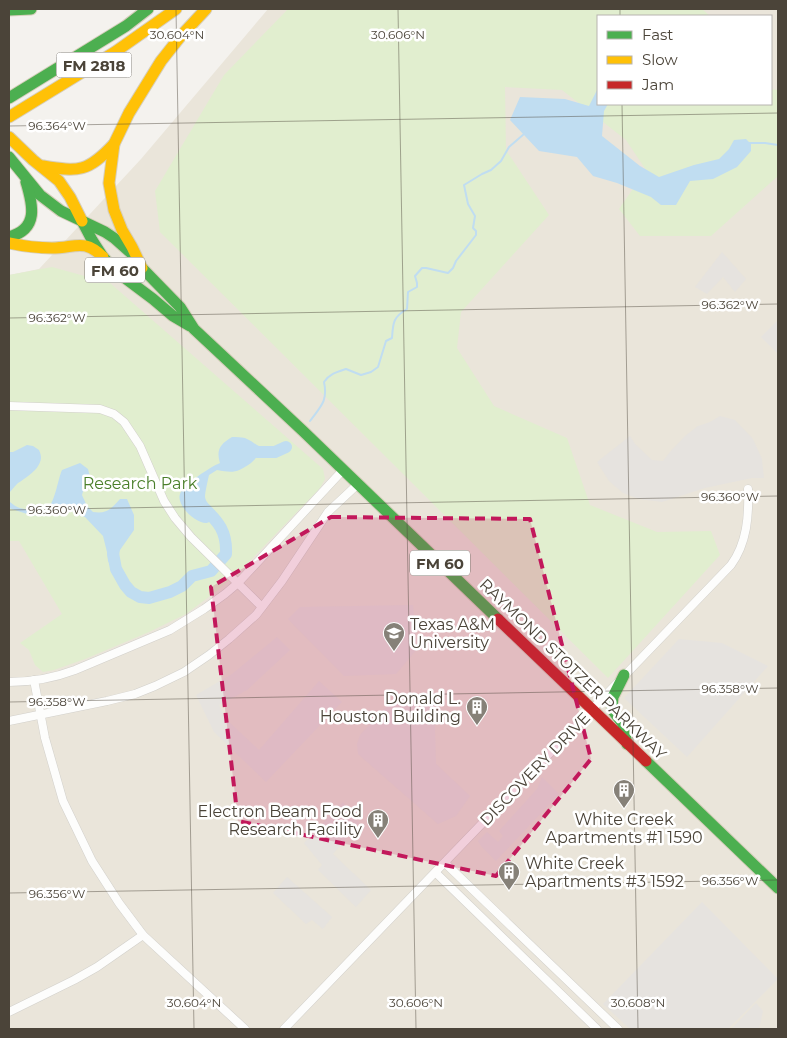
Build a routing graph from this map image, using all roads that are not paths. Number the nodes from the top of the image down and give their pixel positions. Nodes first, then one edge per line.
1 (31, 9) edge
2 (148, 9) edge
3 (176, 9) edge
4 (206, 9) edge
5 (9, 10) edge
6 (9, 98) edge
7 (9, 117) edge
8 (9, 137) edge
9 (114, 144) junction
10 (11, 160) edge
11 (40, 166) junction
12 (23, 173) junction
13 (82, 221) junction
14 (9, 237) edge
15 (9, 243) edge
16 (103, 257) junction
17 (142, 268) junction
18 (194, 329) junction
19 (9, 406) edge
20 (343, 470) junction
21 (358, 484) junction
22 (748, 490) dead end
23 (238, 583) junction
24 (262, 607) junction
25 (624, 675) junction
26 (34, 680) junction
27 (9, 682) edge
28 (591, 710) junction
29 (40, 716) junction
30 (9, 721) edge
31 (627, 744) junction
32 (445, 863) junction
33 (436, 873) junction
34 (778, 888) edge
35 (496, 912) junction
36 (486, 922) junction
37 (143, 935) junction
38 (9, 1012) edge
39 (245, 1029) edge
40 (284, 1029) edge
41 (596, 1029) edge
42 (618, 1029) edge

1 - 5 main road
2 - 6 main road, FM 2818
3 - 7 main road, FM 2818
4 - 9 main road
8 - 11 main road, RAYMOND STOTZER PARKWAY / FM 60
9 - 11 main road
9 - 17 main road
10 - 12 main road, RAYMOND STOTZER PARKWAY / FM 60
11 - 13 main road, RAYMOND STOTZER PARKWAY / FM 60
12 - 13 main road, RAYMOND STOTZER PARKWAY / FM 60
12 - 14 main road
13 - 16 main road, RAYMOND STOTZER PARKWAY / FM 60
13 - 17 main road, RAYMOND STOTZER PARKWAY / FM 60
15 - 16 main road
16 - 18 main road, RAYMOND STOTZER PARKWAY / FM 60
17 - 18 main road, RAYMOND STOTZER PARKWAY / FM 60
18 - 20 main road, RAYMOND STOTZER PARKWAY / FM 60
19 - 23 street
20 - 21 main road, RAYMOND STOTZER PARKWAY / FM 60
20 - 23 street
21 - 24 street
21 - 28 main road, RAYMOND STOTZER PARKWAY / FM 60
22 - 25 street, DISCOVERY DRIVE
23 - 24 street
23 - 26 street
24 - 29 street
25 - 28 street, DISCOVERY DRIVE
25 - 31 main road
26 - 27 street
26 - 29 street
28 - 31 main road, RAYMOND STOTZER PARKWAY / FM 60
28 - 32 street, DISCOVERY DRIVE
29 - 30 street
29 - 37 street
31 - 34 main road, RAYMOND STOTZER PARKWAY / FM 60
32 - 33 street, DISCOVERY DRIVE
32 - 35 street
33 - 36 street
33 - 40 street, DISCOVERY DRIVE
35 - 36 street
35 - 42 street
36 - 41 street
37 - 38 street
37 - 39 street

